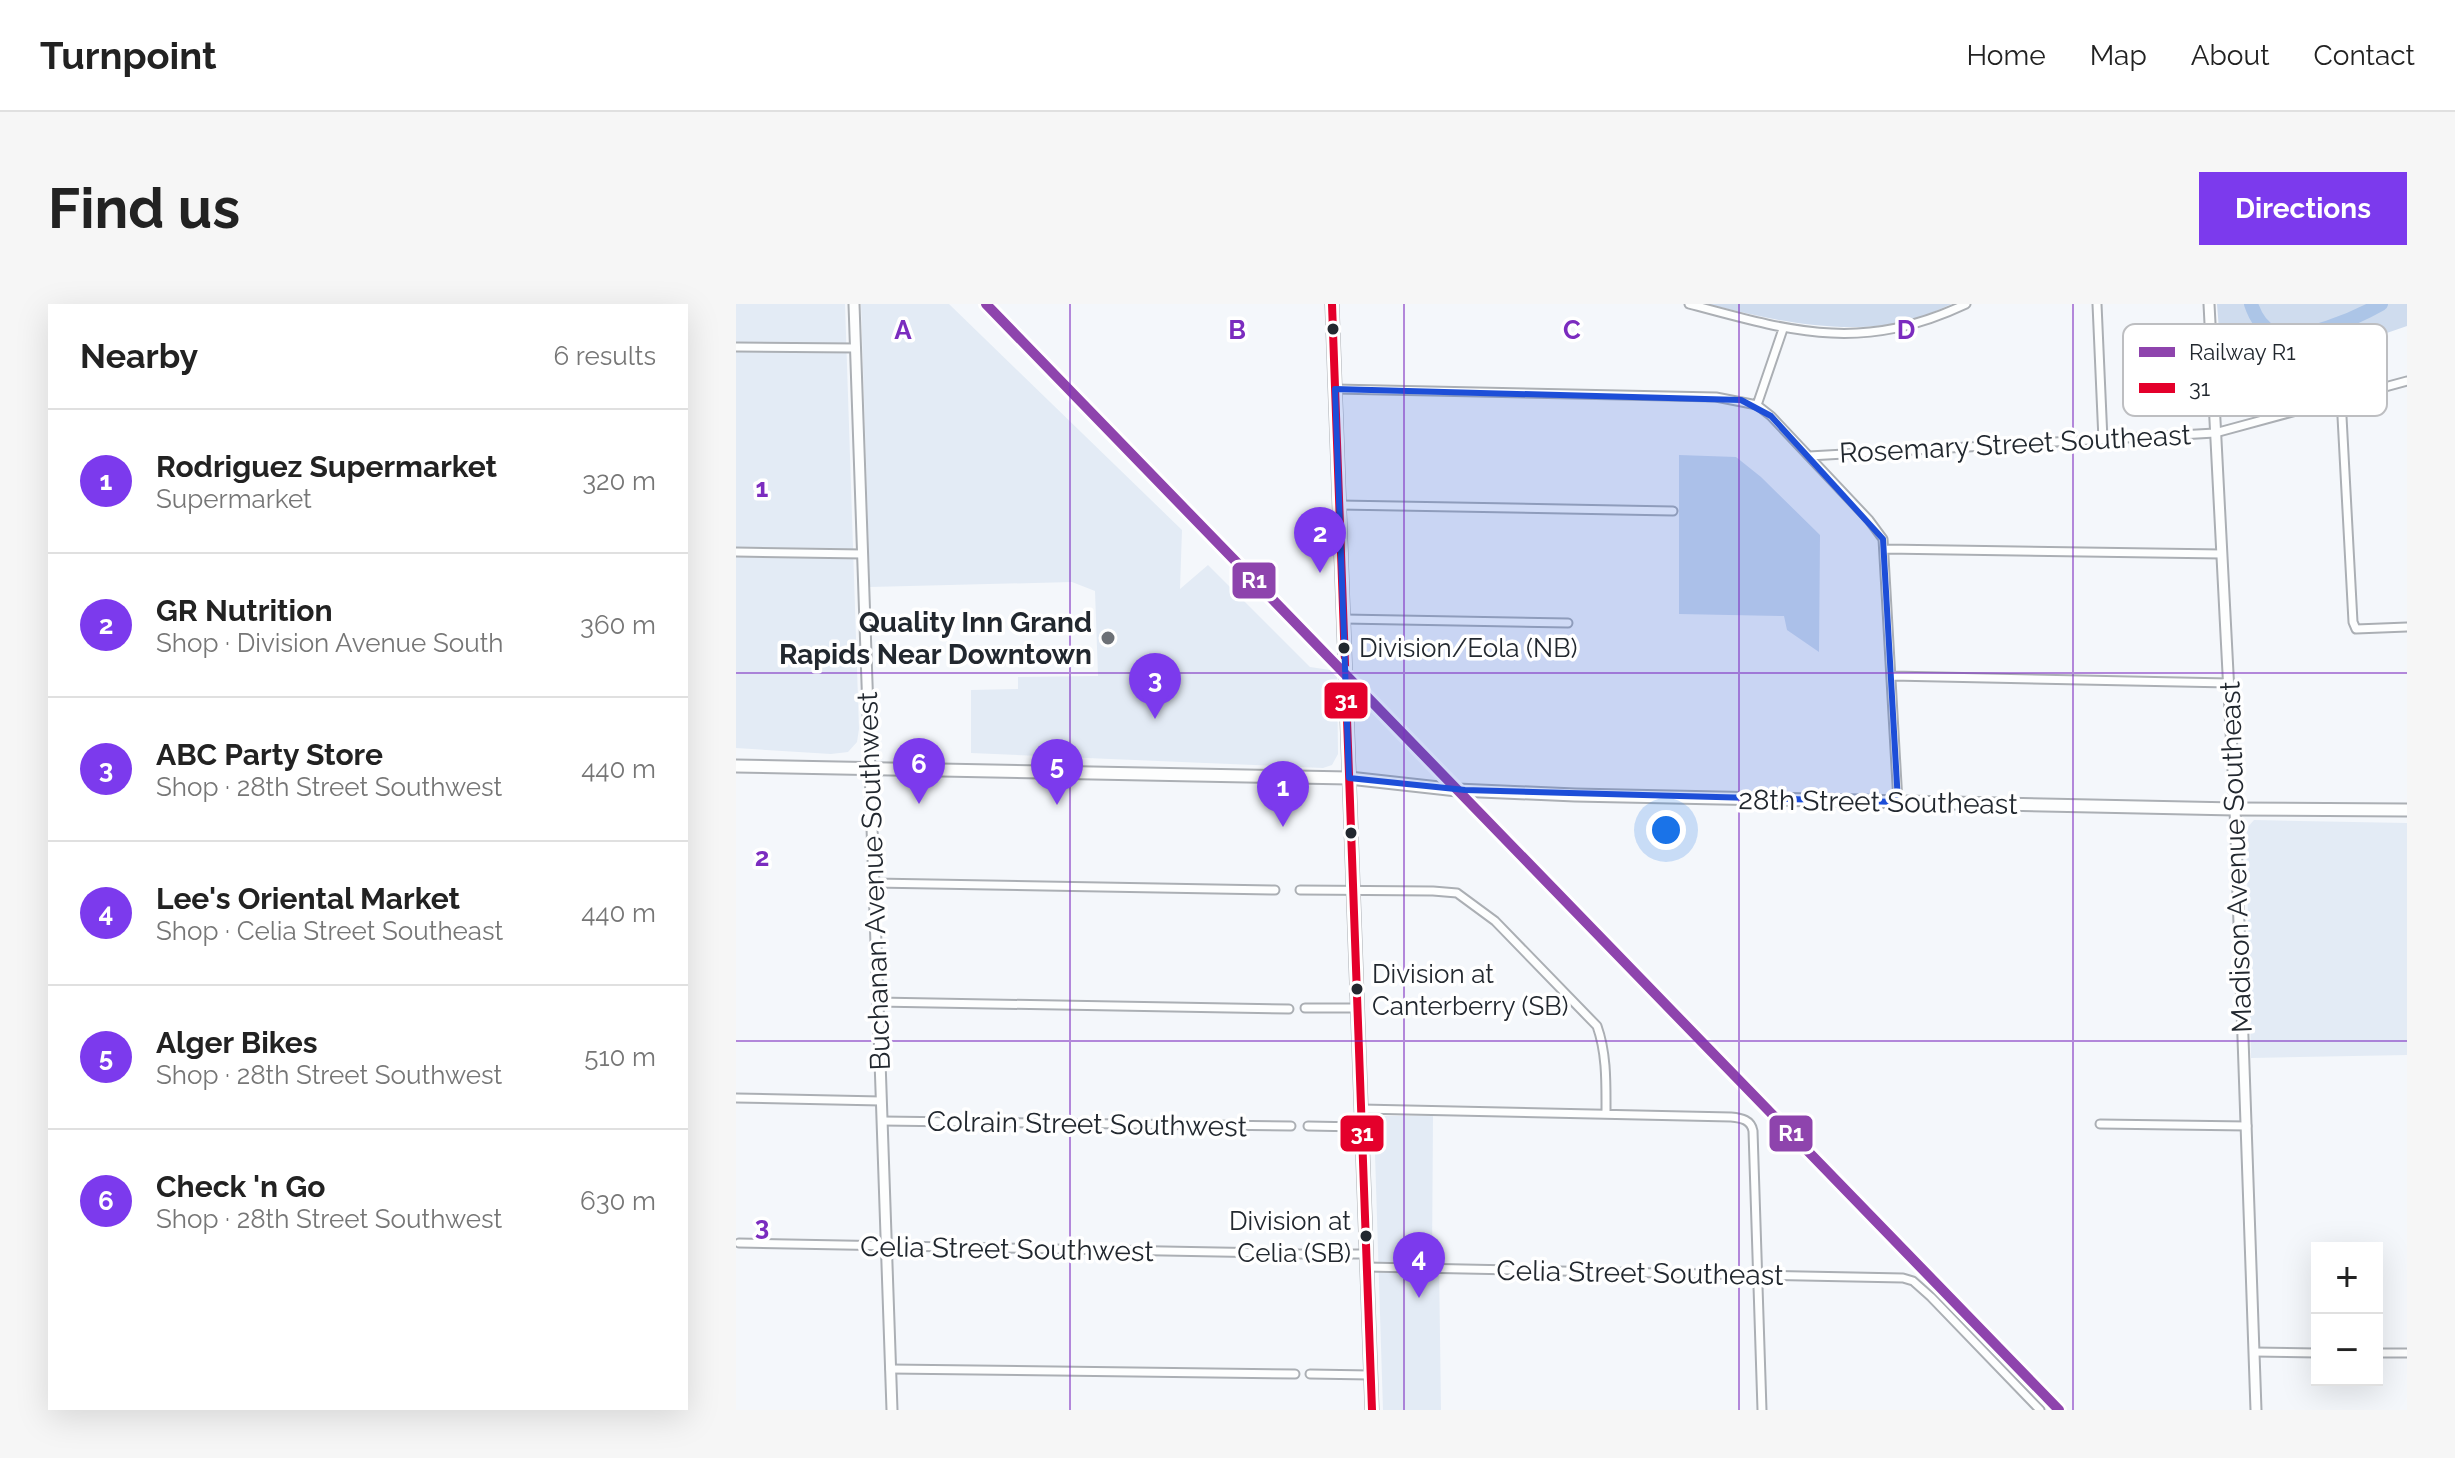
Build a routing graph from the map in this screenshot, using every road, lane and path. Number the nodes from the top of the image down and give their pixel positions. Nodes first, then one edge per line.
1 (854, 304) edge
2 (1332, 304) edge
3 (1689, 304) edge
4 (1966, 304) edge
5 (2097, 304) edge
6 (2209, 304) edge
7 (2210, 324) edge
8 (1783, 329) junction
9 (736, 347) edge
10 (856, 348) junction
11 (2407, 381) edge
12 (2387, 386) edge
13 (1335, 389) junction
14 (1757, 405) junction
15 (2214, 416) edge
16 (2276, 416) edge
17 (2342, 416) edge
18 (2215, 433) junction
19 (2103, 440) junction
20 (1809, 456) junction
21 (1340, 505) junction
22 (1673, 511) dead end
23 (1885, 549) junction
24 (736, 552) edge
25 (863, 554) junction
26 (2222, 554) junction
27 (1344, 619) junction
28 (1568, 623) dead end
29 (2407, 627) edge
30 (1892, 676) junction
31 (2229, 683) junction
32 (736, 766) edge
33 (870, 767) junction
34 (1349, 778) junction
35 (1898, 802) junction
36 (2235, 809) junction
37 (2407, 810) edge
38 (874, 883) junction
39 (1275, 890) dead end
40 (1300, 890) dead end
41 (1352, 891) junction
42 (877, 1002) junction
43 (1305, 1008) dead end
44 (1357, 1008) junction
45 (1289, 1009) dead end
46 (736, 1098) edge
47 (881, 1101) junction
48 (1361, 1109) junction
49 (1606, 1114) junction
50 (882, 1121) junction
51 (2100, 1124) dead end
52 (1291, 1126) dead end
53 (1308, 1126) dead end
54 (2247, 1126) junction
55 (1361, 1127) junction
56 (739, 1243) dead end
57 (887, 1247) junction
58 (1275, 1253) dead end
59 (1298, 1254) dead end
60 (1366, 1261) junction
61 (1758, 1275) junction
62 (2254, 1352) junction
63 (2311, 1353) edge
64 (2383, 1353) edge
65 (2407, 1353) edge
66 (890, 1369) junction
67 (1295, 1374) dead end
68 (1310, 1374) dead end
69 (1370, 1375) junction
70 (892, 1410) edge
71 (1372, 1410) edge
72 (1762, 1410) edge
73 (2040, 1410) edge
74 (2256, 1410) edge

1 - 10 street, Buchanan Avenue Southwest
2 - 13 main road
3 - 8 street
4 - 8 street
5 - 19 street
6 - 7 street, Madison Avenue Southeast
8 - 14 street
9 - 10 street
10 - 25 street, Buchanan Avenue Southwest
11 - 12 street, Rosemary Street Southeast
13 - 14 street
13 - 21 main road
14 - 20 street
15 - 18 street, Madison Avenue Southeast
16 - 18 street, Rosemary Street Southeast
17 - 29 street
18 - 19 street, Rosemary Street Southeast
18 - 26 street, Madison Avenue Southeast
19 - 20 street, Rosemary Street Southeast
20 - 23 street
21 - 22 street
21 - 27 main road
23 - 26 street
23 - 30 street
24 - 25 street
25 - 33 street, Buchanan Avenue Southwest
26 - 31 street, Madison Avenue Southeast
27 - 28 street
27 - 34 main road
30 - 31 street
30 - 35 street
31 - 36 street, Madison Avenue Southeast
32 - 33 main road, 28th Street Southeast
33 - 34 main road, 28th Street Southeast
33 - 38 street, Buchanan Avenue Southwest
34 - 35 main road, 28th Street Southeast
34 - 41 main road
35 - 36 main road, 28th Street Southeast
36 - 37 main road, 28th Street Southeast
36 - 54 street, Madison Avenue Southeast
38 - 39 street
38 - 42 street, Buchanan Avenue Southwest
40 - 41 street
41 - 44 main road
41 - 49 street
42 - 45 street
42 - 47 street, Buchanan Avenue Southwest
43 - 44 street
44 - 48 main road
46 - 47 street
47 - 50 street, Buchanan Avenue Southwest
48 - 49 street
48 - 55 main road
49 - 61 street
50 - 52 street, Colrain Street Southwest
50 - 57 street, Buchanan Avenue Southwest
51 - 54 street
53 - 55 street
54 - 62 street, Madison Avenue Southeast
55 - 60 main road
56 - 57 street, Celia Street Southwest
57 - 58 street, Celia Street Southwest
57 - 66 street, Buchanan Avenue Southwest
59 - 60 street
60 - 61 street, Celia Street Southeast
60 - 69 main road
61 - 72 street
61 - 73 street, Celia Street Southeast
62 - 63 street
62 - 74 street, Madison Avenue Southeast
64 - 65 street
66 - 67 street
66 - 70 street, Buchanan Avenue Southwest
68 - 69 street
69 - 71 main road

